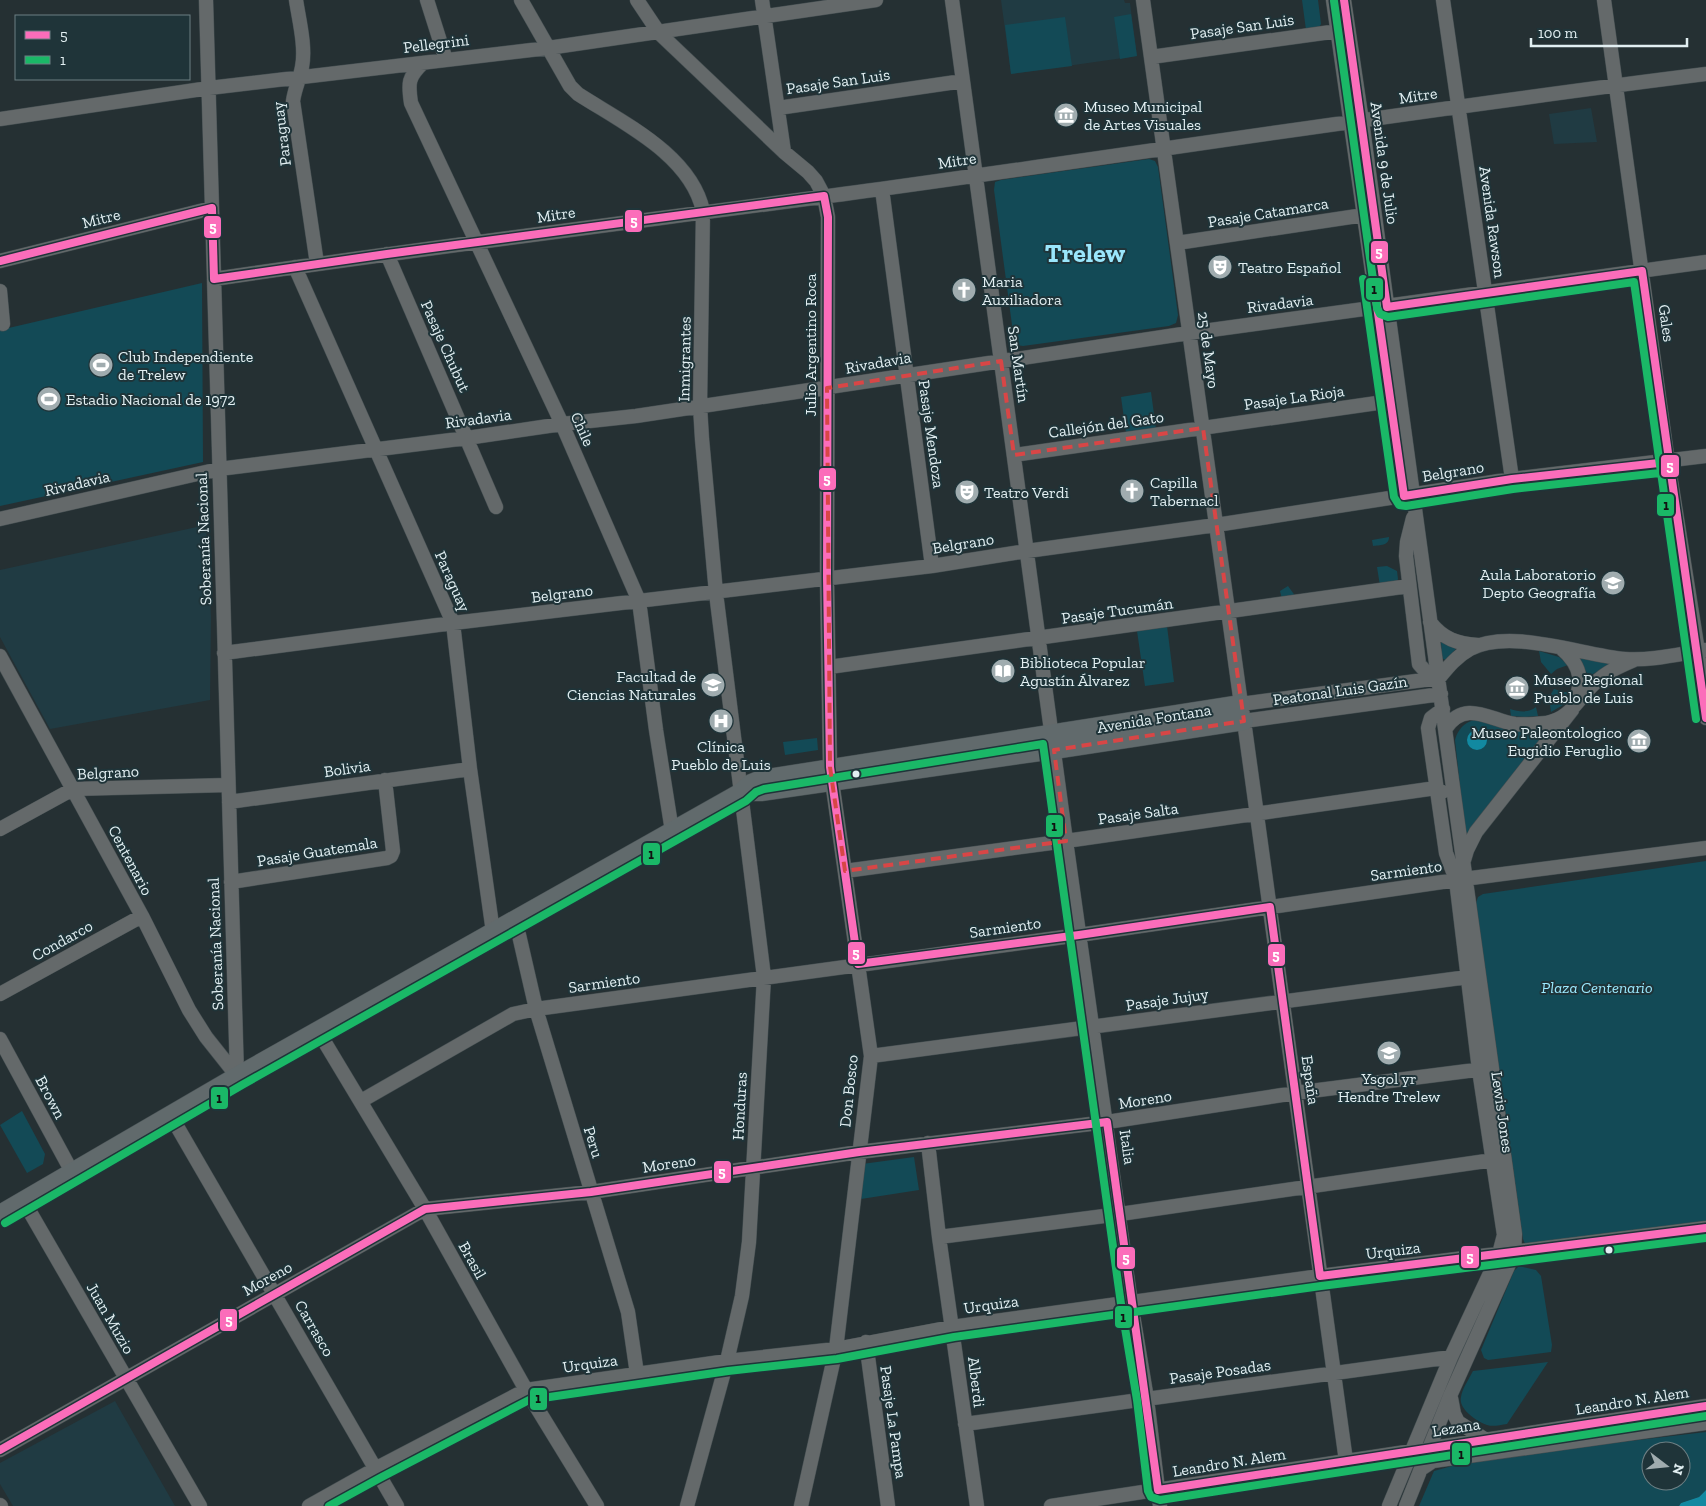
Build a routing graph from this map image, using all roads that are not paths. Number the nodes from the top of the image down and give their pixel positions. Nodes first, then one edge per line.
1 (206, 0) edge
2 (296, 0) edge
3 (427, 0) edge
4 (521, 0) edge
5 (637, 0) edge
6 (762, 0) edge
7 (876, 0) edge
8 (952, 0) edge
9 (1143, 0) edge
10 (1333, 0) edge
11 (1344, 0) edge
12 (1443, 0) edge
13 (1604, 0) edge
14 (764, 16) junction
15 (1338, 31) junction
16 (659, 33) junction
17 (548, 48) junction
18 (1151, 57) junction
19 (446, 60) junction
20 (423, 62) junction
21 (1706, 74) edge
22 (298, 77) junction
23 (963, 81) junction
24 (1616, 85) junction
25 (209, 88) junction
26 (1459, 107) junction
27 (778, 108) junction
28 (0, 120) edge
29 (1357, 122) junction
30 (1164, 149) junction
31 (784, 152) junction
32 (976, 175) junction
33 (882, 188) junction
34 (824, 196) junction
35 (212, 208) junction
36 (704, 212) junction
37 (1364, 215) junction
38 (477, 242) junction
39 (1177, 243) junction
40 (387, 254) junction
41 (0, 261) edge
42 (1706, 262) edge
43 (317, 264) junction
44 (295, 267) junction
45 (1642, 271) junction
46 (214, 279) junction
47 (0, 291) edge
48 (1486, 292) junction
49 (1382, 307) junction
50 (3, 324) dead end
51 (1189, 332) junction
52 (1001, 361) junction
53 (907, 374) junction
54 (827, 388) junction
55 (1391, 402) junction
56 (700, 406) junction
57 (562, 424) junction
58 (1202, 428) junction
59 (467, 438) junction
60 (375, 449) junction
61 (1014, 455) junction
62 (1706, 456) edge
63 (1668, 462) junction
64 (219, 469) junction
65 (1512, 479) junction
66 (1408, 496) junction
67 (496, 507) dead end
68 (1415, 510) junction
69 (0, 519) edge
70 (1216, 525) junction
71 (1027, 551) junction
72 (932, 566) junction
73 (827, 578) junction
74 (1410, 590) junction
75 (716, 593) junction
76 (639, 601) junction
77 (1428, 608) junction
78 (1228, 612) junction
79 (1430, 622) junction
80 (453, 623) junction
81 (1039, 638) junction
82 (1478, 646) junction
83 (1561, 648) junction
84 (1702, 651) edge
85 (224, 653) junction
86 (0, 656) edge
87 (1638, 659) junction
88 (829, 667) junction
89 (1439, 678) junction
90 (1441, 694) junction
91 (1443, 709) junction
92 (1572, 710) junction
93 (1243, 712) junction
94 (1706, 718) edge
95 (1446, 728) junction
96 (1053, 742) junction
97 (470, 769) junction
98 (831, 774) junction
99 (385, 780) junction
100 (228, 785) junction
101 (1436, 788) junction
102 (73, 790) junction
103 (741, 792) junction
104 (229, 802) junction
105 (1454, 802) junction
106 (1257, 814) junction
107 (0, 829) edge
108 (672, 831) junction
109 (1066, 841) junction
110 (1706, 848) edge
111 (1464, 864) junction
112 (844, 871) junction
113 (1461, 880) junction
114 (231, 882) junction
115 (1270, 907) junction
116 (142, 916) junction
117 (511, 922) junction
118 (493, 932) junction
119 (1079, 935) junction
120 (858, 964) junction
121 (764, 977) junction
122 (1468, 977) junction
123 (0, 994) edge
124 (1282, 1001) junction
125 (536, 1009) junction
126 (1093, 1026) junction
127 (318, 1030) junction
128 (0, 1039) edge
129 (871, 1056) junction
130 (1485, 1069) junction
131 (237, 1076) junction
132 (1295, 1093) junction
133 (361, 1102) junction
134 (171, 1116) junction
135 (1107, 1122) junction
136 (928, 1143) junction
137 (859, 1152) junction
138 (1493, 1160) junction
139 (752, 1168) junction
140 (72, 1172) junction
141 (1308, 1187) junction
142 (591, 1192) junction
143 (23, 1200) junction
144 (425, 1209) junction
145 (0, 1214) edge
146 (1120, 1214) junction
147 (1706, 1228) edge
148 (939, 1237) junction
149 (1514, 1253) junction
150 (1499, 1254) junction
151 (1320, 1276) junction
152 (275, 1294) junction
153 (1132, 1303) junction
154 (952, 1328) junction
155 (866, 1342) junction
156 (836, 1348) junction
157 (1451, 1357) junction
158 (727, 1361) junction
159 (1333, 1373) junction
160 (637, 1374) junction
161 (126, 1378) junction
162 (526, 1390) junction
163 (1450, 1396) junction
164 (1147, 1399) junction
165 (1706, 1406) edge
166 (1706, 1423) edge
167 (964, 1424) junction
168 (1505, 1437) joint
169 (1486, 1440) junction
170 (1430, 1448) junction
171 (0, 1450) edge
172 (1412, 1451) junction
173 (1346, 1461) junction
174 (375, 1468) junction
175 (1421, 1469) junction
176 (1158, 1490) junction
177 (200, 1506) edge
178 (309, 1506) edge
179 (397, 1506) edge
180 (598, 1506) edge
181 (687, 1506) edge
182 (801, 1506) edge
183 (888, 1506) edge
184 (976, 1506) edge
185 (1051, 1506) edge
186 (1160, 1506) edge
187 (1389, 1506) edge
188 (1406, 1506) edge

1 - 25 street, Soberanía Nacional
2 - 22 street, Paraguay
3 - 19 street
4 - 17 street, Inmigrantes
5 - 16 street, Julio Argentino Roca
6 - 14 street
7 - 14 street, Pellegrini
8 - 23 street, San Martín
9 - 18 street, 25 de Mayo
10 - 15 street, Avenida 9 de Julio
11 - 29 street, Avenida 9 de Julio
12 - 26 street, Avenida Rawson
13 - 24 street, Gales
14 - 16 street, Pellegrini
14 - 27 street
15 - 18 street, Pasaje San Luis
15 - 29 street, Avenida 9 de Julio
16 - 17 street, Pellegrini
16 - 31 street, Julio Argentino Roca
17 - 19 street, Pellegrini
17 - 36 street, Inmigrantes
18 - 30 street, 25 de Mayo
19 - 20 street, Pellegrini
20 - 22 street, Pellegrini
20 - 38 street, Chile
21 - 24 street, Mitre
22 - 25 street, Pellegrini
22 - 43 street, Paraguay
23 - 27 street, Pasaje San Luis
23 - 32 street, San Martín
24 - 26 street, Mitre
24 - 45 street, Gales
25 - 28 street, Pellegrini
25 - 35 street, Soberanía Nacional
26 - 29 street, Mitre
26 - 48 street, Avenida Rawson
27 - 31 street
29 - 30 street, Mitre
29 - 37 street, Avenida 9 de Julio
29 - 49 street, Avenida 9 de Julio
30 - 32 street, Mitre
30 - 39 street, 25 de Mayo
31 - 34 street, Julio Argentino Roca
32 - 33 street, Mitre
32 - 52 street, San Martín
33 - 34 street, Mitre
33 - 53 street, Pasaje Mendoza
34 - 36 street, Mitre
34 - 54 street, Julio Argentino Roca
35 - 41 street, Mitre
35 - 46 street, Soberanía Nacional
36 - 38 street, Mitre
36 - 56 street, Inmigrantes
37 - 39 street, Pasaje Catamarca
37 - 49 street, Avenida 9 de Julio
38 - 40 street, Mitre
38 - 57 street, Chile
39 - 51 street, 25 de Mayo
40 - 43 street, Mitre
40 - 59 street, Pasaje Chubut
42 - 45 street, Rivadavia
43 - 44 street, Mitre
44 - 46 street, Mitre
44 - 60 street, Paraguay
45 - 48 street, Rivadavia
45 - 63 street, Gales
46 - 64 street, Soberanía Nacional
47 - 50 street
48 - 49 street, Rivadavia
48 - 65 street, Avenida Rawson
49 - 51 street, Rivadavia
49 - 55 street, Avenida 9 de Julio
49 - 66 street, Avenida 9 de Julio
51 - 52 street, Rivadavia
51 - 58 street, 25 de Mayo
52 - 53 street, Rivadavia
52 - 61 street, San Martín
53 - 54 street, Rivadavia
53 - 72 street, Pasaje Mendoza
54 - 56 street, Rivadavia
54 - 73 street, Julio Argentino Roca
55 - 58 street, Pasaje La Rioja
55 - 66 street, Avenida 9 de Julio
56 - 57 street, Rivadavia
56 - 75 street, Inmigrantes
57 - 59 street, Rivadavia
57 - 76 street, Chile
58 - 61 street, Callejón del Gato
58 - 70 street, 25 de Mayo
59 - 60 street, Rivadavia
59 - 67 street, Pasaje Chubut
60 - 64 street, Rivadavia
60 - 80 street, Paraguay
61 - 71 street, San Martín
62 - 63 street, Belgrano
63 - 65 street, Belgrano
63 - 84 street, Gales
64 - 69 street, Rivadavia
64 - 85 street, Soberanía Nacional
65 - 66 street, Belgrano
66 - 68 street, Avenida 9 de Julio
66 - 70 street, Belgrano
68 - 74 street, Avenida 9 de Julio
68 - 77 street, Avenida 9 de Julio
70 - 71 street, Belgrano
70 - 78 street, 25 de Mayo
71 - 72 street, Belgrano
71 - 81 street, San Martín
72 - 73 street, Belgrano
73 - 75 street, Belgrano
73 - 88 street, Julio Argentino Roca
74 - 77 street
74 - 78 street, Pasaje Tucumán
74 - 89 street, Avenida 9 de Julio
75 - 76 street, Belgrano
75 - 103 street, Inmigrantes
76 - 80 street, Belgrano
76 - 108 street, Chile
77 - 79 street, Avenida 9 de Julio
78 - 81 street, Pasaje Tucumán
78 - 93 street, 25 de Mayo
79 - 82 street
79 - 89 street, Avenida 9 de Julio
80 - 85 street, Belgrano
80 - 97 street, Paraguay
81 - 88 street, Pasaje Tucumán
81 - 96 street, San Martín
82 - 83 street
82 - 89 street
83 - 87 street
83 - 92 street
84 - 87 street
84 - 94 street, Gales
85 - 100 street, Soberanía Nacional
86 - 102 street, Centenario
87 - 92 street
88 - 98 street, Julio Argentino Roca
89 - 90 street, Lewis Jones
89 - 93 street, Avenida Fontana
90 - 91 street, Lewis Jones
90 - 93 street, Peatonal Luis Gazín
91 - 95 street, Lewis Jones
91 - 101 street, Lewis Jones
92 - 95 street
92 - 111 street
93 - 96 main road, Avenida Fontana
93 - 106 street, España
95 - 105 street, Lewis Jones
96 - 98 main road, Avenida Fontana
96 - 109 street, Italia
97 - 99 street, Bolivia
97 - 118 street, Paraguay
98 - 103 main road, Avenida Fontana
98 - 112 street, Don Bosco
99 - 104 street, Bolivia
99 - 114 street, Pasaje Guatemala
100 - 102 street, Belgrano
100 - 104 street, Soberanía Nacional
101 - 105 street
101 - 106 street, Pasaje Salta
101 - 113 street, Lewis Jones
102 - 107 street, Belgrano
102 - 116 street, Centenario
103 - 108 main road, Avenida Fontana
103 - 121 street, Honduras
104 - 114 street, Soberanía Nacional
105 - 111 street, Lewis Jones
106 - 109 street, Pasaje Salta
106 - 115 street, España
108 - 117 main road, Avenida Fontana
109 - 112 street, Pasaje Salta
109 - 119 street, Italia
110 - 113 street, Sarmiento
111 - 113 street, Lewis Jones
112 - 120 street, Don Bosco
113 - 115 street, Sarmiento
113 - 122 street, Lewis Jones
113 - 130 street, Lewis Jones
114 - 131 street, Soberanía Nacional
115 - 119 street, Sarmiento
115 - 124 street, España
116 - 123 street, Condarco
116 - 131 street, Centenario
117 - 118 main road, Avenida Fontana
117 - 125 street, Peru
118 - 127 main road, Avenida Fontana
119 - 120 street, Sarmiento
119 - 126 street, Italia
120 - 121 street, Sarmiento
120 - 129 street, Don Bosco
121 - 125 street, Sarmiento
121 - 139 street, Honduras
122 - 124 street, Pasaje Jujuy
122 - 130 street, Lewis Jones
124 - 126 street, Pasaje Jujuy
124 - 132 street, España
125 - 133 street, Sarmiento
125 - 142 street, Peru
126 - 129 street, Pasaje Jujuy
126 - 135 street, Italia
127 - 131 main road, Avenida Fontana
127 - 133 street, Brasil
128 - 140 street, Brown
129 - 137 street, Don Bosco
130 - 132 street, Moreno
130 - 138 street, Lewis Jones
130 - 149 street, Lewis Jones
131 - 134 main road, Avenida Fontana
132 - 135 street, Moreno
132 - 141 street, España
133 - 144 street, Brasil
134 - 140 main road, Avenida Fontana
134 - 152 street, Carrasco
135 - 136 street, Moreno
135 - 146 street, Italia
136 - 137 street, Moreno
136 - 148 street, Alberdi
137 - 139 street, Moreno
137 - 156 street, Don Bosco
138 - 141 street
138 - 150 street, Lewis Jones
139 - 142 street, Moreno
139 - 158 street, Honduras
140 - 143 main road, Avenida Fontana
141 - 146 street
141 - 151 street, España
142 - 144 street, Moreno
142 - 160 street, Peru
143 - 145 main road, Avenida Fontana
143 - 161 street, Juan Muzio
144 - 152 street, Moreno
144 - 162 street, Brasil
146 - 148 street
146 - 153 street, Italia
147 - 149 street, Urquiza
148 - 154 street, Alberdi
149 - 150 street, Urquiza
149 - 163 street, Lewis Jones
150 - 151 street, Urquiza
150 - 157 street, Lewis Jones
151 - 153 street, Urquiza
151 - 159 street, España
152 - 161 street, Moreno
152 - 174 street, Carrasco
153 - 154 street, Urquiza
153 - 164 street, Italia
154 - 155 street, Urquiza
154 - 167 street, Alberdi
155 - 156 street, Urquiza
155 - 183 street, Pasaje La Pampa
156 - 158 street, Urquiza
156 - 182 street, Don Bosco
157 - 159 street, Pasaje Posadas
157 - 172 street, Lewis Jones
158 - 160 street, Urquiza
158 - 181 street, Honduras
159 - 164 street, Pasaje Posadas
159 - 173 street, España
160 - 162 street, Urquiza
161 - 171 street, Moreno
161 - 177 street, Juan Muzio
162 - 174 street, Urquiza
162 - 180 street, Brasil
163 - 169 street
163 - 170 street, Lewis Jones
164 - 167 street, Pasaje Posadas
164 - 176 street, Italia
165 - 168 street, Leandro N. Alem
166 - 175 street, Leandro N. Alem
167 - 184 street, Alberdi
168 - 169 street, Lezana
169 - 170 street, Lezana
170 - 172 street, Lezana
170 - 175 street, Lewis Jones
172 - 173 street, Leandro N. Alem
172 - 187 street, Lewis Jones
173 - 176 street, Leandro N. Alem
174 - 178 street, Urquiza
174 - 179 street, Carrasco
175 - 188 street, Lewis Jones
176 - 185 street, Leandro N. Alem
176 - 186 street, Italia

